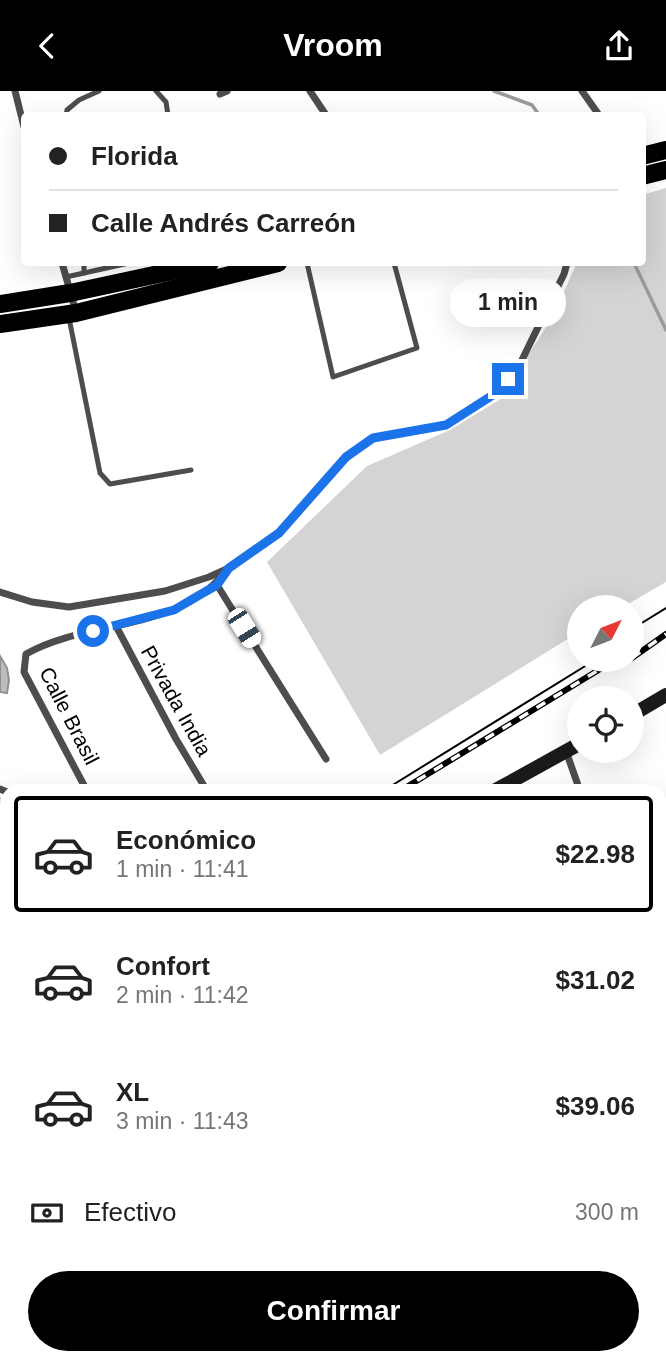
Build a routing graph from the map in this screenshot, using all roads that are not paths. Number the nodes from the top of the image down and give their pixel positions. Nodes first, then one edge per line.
1 (15, 91) edge
2 (99, 91) edge
3 (156, 91) edge
4 (310, 91) edge
5 (582, 91) edge
6 (67, 112) edge
7 (168, 112) edge
8 (324, 112) edge
9 (597, 112) edge
10 (21, 115) edge
11 (666, 150) edge
12 (646, 155) edge
13 (666, 170) edge
14 (646, 175) edge
15 (63, 266) edge
16 (84, 266) edge
17 (116, 266) edge
18 (191, 266) edge
19 (266, 266) edge
20 (308, 266) edge
21 (395, 266) edge
22 (566, 266) edge
23 (84, 273) junction
24 (68, 285) junction
25 (0, 305) edge
26 (72, 314) junction
27 (0, 324) edge
28 (191, 470) dead end
29 (229, 568) junction
30 (217, 585) junction
31 (0, 592) edge
32 (116, 627) junction
33 (666, 695) edge
34 (644, 708) edge
35 (567, 751) edge
36 (326, 759) dead end
37 (575, 763) edge
38 (83, 784) edge
39 (203, 784) edge
40 (507, 784) edge
41 (579, 784) edge

1 - 10 street
2 - 6 lane
3 - 7 lane
4 - 8 street
5 - 9 street
11 - 12 main road
13 - 14 main road
15 - 24 street
16 - 23 lane
17 - 23 lane
18 - 24 main road
19 - 26 main road
20 - 21 lane
22 - 29 street
23 - 24 lane
24 - 25 main road
24 - 26 street
26 - 27 main road
26 - 28 lane
29 - 30 street
29 - 31 street
30 - 32 street
30 - 36 street
32 - 38 street, Calle Brasil
32 - 39 street, Privada India
33 - 34 street
35 - 40 street
37 - 41 street

